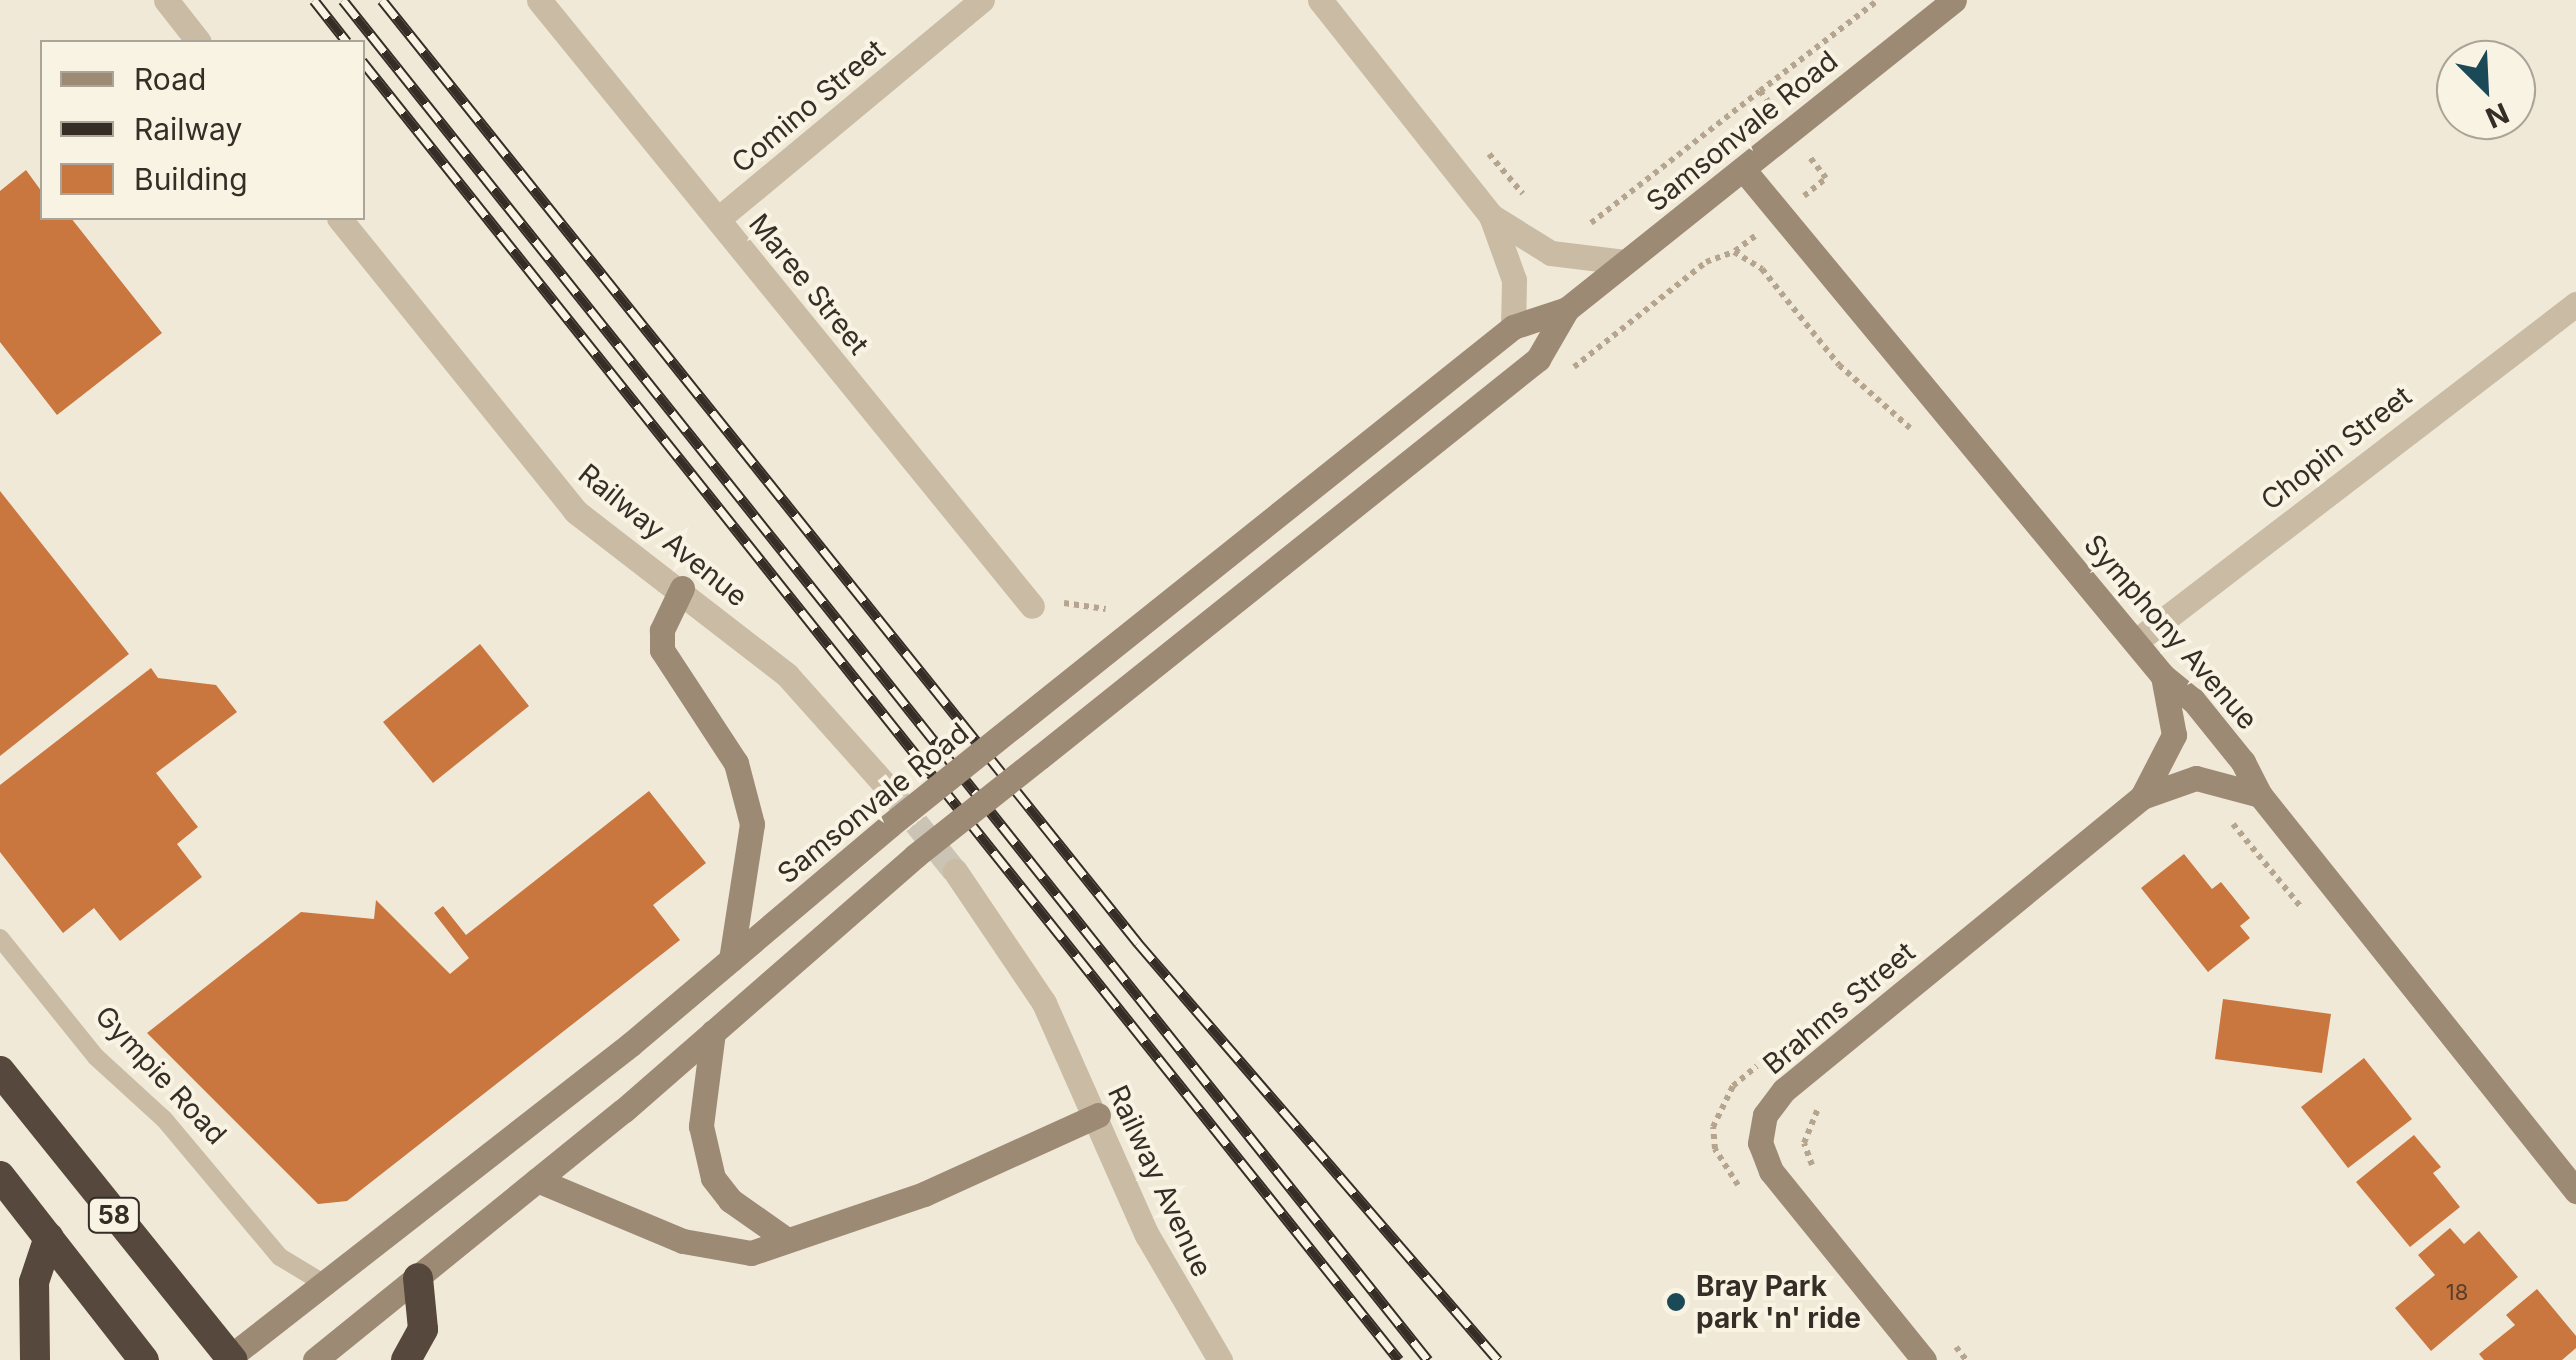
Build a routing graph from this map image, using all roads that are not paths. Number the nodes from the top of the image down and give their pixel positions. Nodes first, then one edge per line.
1 (166, 0) edge
2 (539, 0) edge
3 (982, 0) edge
4 (1320, 0) edge
5 (1954, 0) edge
6 (198, 40) edge
7 (1742, 169) junction
8 (1490, 216) junction
9 (718, 219) junction
10 (341, 220) edge
11 (1624, 262) junction
12 (2576, 304) edge
13 (1566, 308) junction
14 (1513, 327) junction
15 (682, 588) junction
16 (1041, 603) road end
17 (2135, 642) junction
18 (2163, 676) junction
19 (890, 790) tunnel mouth
20 (2260, 796) junction
21 (2142, 797) junction
22 (955, 871) tunnel mouth
23 (0, 938) edge
24 (731, 960) junction
25 (713, 1032) junction
26 (0, 1071) edge
27 (1098, 1115) junction
28 (0, 1176) edge
29 (538, 1180) junction
30 (2576, 1191) edge
31 (49, 1237) junction
32 (784, 1238) junction
33 (418, 1278) junction
34 (328, 1286) junction
35 (229, 1359) edge
36 (35, 1360) edge
37 (144, 1360) edge
38 (315, 1360) edge
39 (406, 1360) edge
40 (1220, 1360) edge
41 (1924, 1360) edge

1 - 6 street
2 - 9 street, Maree Street
3 - 9 street, Comino Street
4 - 8 street
5 - 7 main road, Samsonvale Road
7 - 11 main road, Samsonvale Road
7 - 17 main road, Symphony Avenue
8 - 11 street
8 - 14 street
9 - 16 street, Maree Street
10 - 15 street, Railway Avenue
11 - 13 main road, Samsonvale Road
12 - 17 street, Chopin Street
13 - 14 main road, Samsonvale Road
13 - 25 main road, Samsonvale Road, bridge
14 - 24 main road, Samsonvale Road, bridge
15 - 19 street, Railway Avenue
15 - 24 main road
17 - 18 main road, Symphony Avenue
18 - 20 main road, Symphony Avenue
18 - 21 main road, Brahms Street
20 - 21 main road, Brahms Street
20 - 30 main road, Symphony Avenue
21 - 41 main road, Brahms Street
22 - 27 street, Railway Avenue
23 - 34 lane, Gympie Road
24 - 34 main road, Samsonvale Road
25 - 29 main road, Samsonvale Road
25 - 32 main road
26 - 35 highway, 58
27 - 32 main road
27 - 40 street, Railway Avenue
28 - 31 highway, 58
29 - 32 main road
29 - 33 main road, Samsonvale Road
31 - 36 highway
31 - 37 highway, 58
33 - 38 main road, Samsonvale Road
33 - 39 highway
34 - 35 main road, Samsonvale Road

